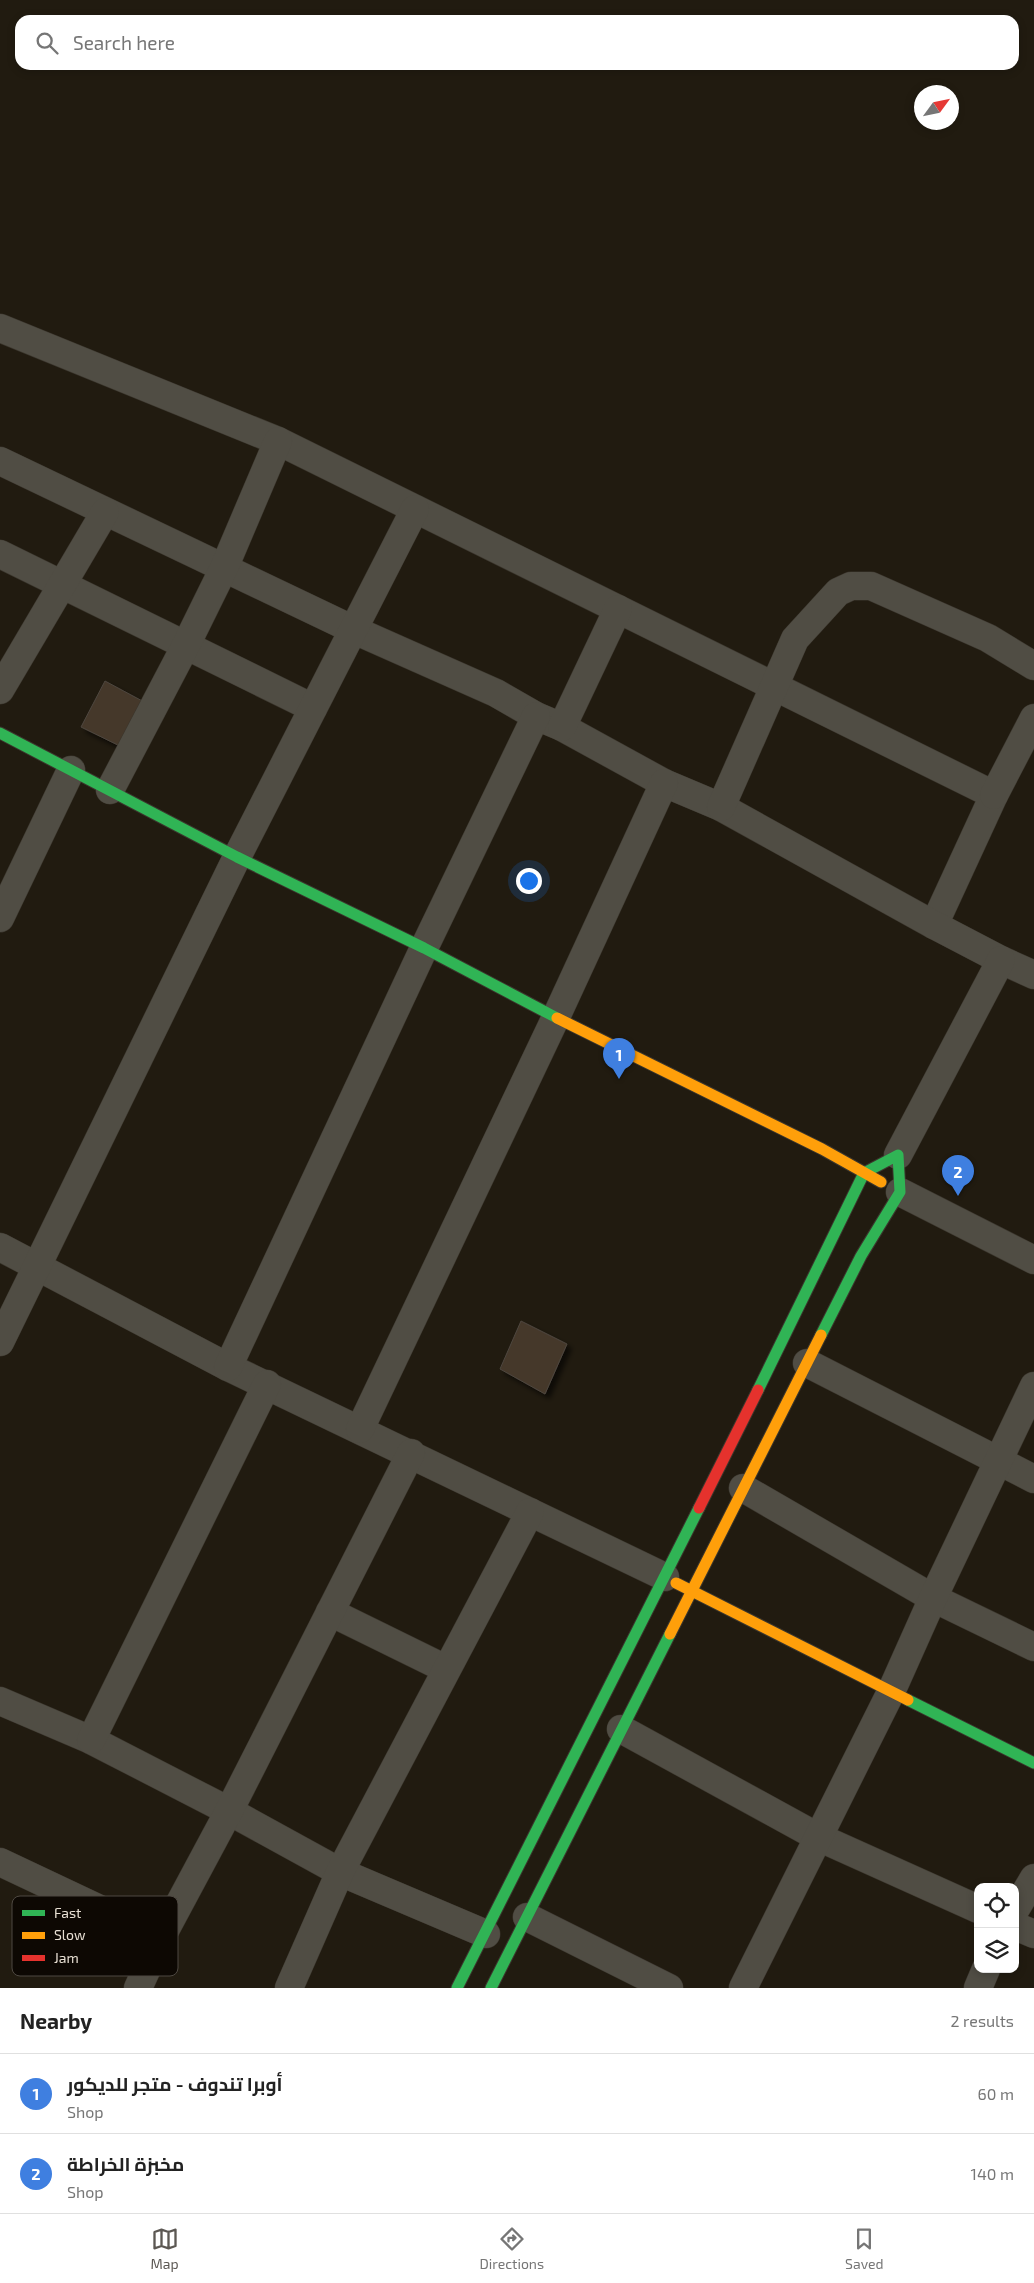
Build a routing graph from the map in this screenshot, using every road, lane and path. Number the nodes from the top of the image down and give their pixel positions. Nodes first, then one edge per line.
1 (0, 328) edge
2 (278, 441) junction
3 (0, 461) edge
4 (415, 509) junction
5 (105, 512) junction
6 (0, 554) edge
7 (224, 568) junction
8 (62, 583) junction
9 (618, 609) junction
10 (354, 630) junction
11 (186, 646) junction
12 (1034, 666) edge
13 (774, 686) junction
14 (0, 690) edge
15 (313, 708) junction
16 (536, 716) junction
17 (1034, 718) edge
18 (562, 727) junction
19 (0, 733) edge
20 (71, 770) junction
21 (664, 783) junction
22 (110, 790) junction
23 (994, 796) junction
24 (721, 807) junction
25 (237, 857) junction
26 (0, 918) edge
27 (934, 925) junction
28 (424, 948) junction
29 (1000, 960) junction
30 (1034, 975) edge
31 (556, 1017) junction
32 (898, 1155) junction
33 (864, 1173) junction
34 (900, 1192) junction
35 (0, 1247) edge
36 (1034, 1260) edge
37 (38, 1267) junction
38 (0, 1342) edge
39 (807, 1363) junction
40 (228, 1367) junction
41 (267, 1384) junction
42 (1034, 1386) edge
43 (360, 1429) junction
44 (411, 1453) junction
45 (998, 1459) junction
46 (1034, 1479) edge
47 (743, 1488) junction
48 (530, 1512) junction
49 (665, 1577) junction
50 (692, 1592) junction
51 (933, 1598) junction
52 (330, 1612) junction
53 (1034, 1648) edge
54 (446, 1669) junction
55 (891, 1692) junction
56 (0, 1701) edge
57 (622, 1729) junction
58 (91, 1740) junction
59 (1034, 1763) edge
60 (229, 1811) junction
61 (541, 1821) junction
62 (568, 1836) junction
63 (818, 1837) junction
64 (0, 1862) edge
65 (340, 1872) junction
66 (1034, 1878) edge
67 (72, 1896) edge
68 (1019, 1903) edge
69 (178, 1906) edge
70 (974, 1906) edge
71 (527, 1917) junction
72 (1019, 1928) edge
73 (486, 1934) junction
74 (1034, 1934) edge
75 (984, 1973) edge
76 (144, 1976) edge
77 (138, 1988) edge
78 (289, 1988) edge
79 (458, 1988) edge
80 (491, 1988) edge
81 (669, 1988) edge
82 (743, 1988) edge
83 (978, 1988) edge

1 - 2 street
2 - 4 street
2 - 7 street
3 - 5 street
4 - 9 street
4 - 10 street
5 - 7 street
5 - 8 street
6 - 8 street
7 - 10 street
7 - 11 street
8 - 11 street
8 - 14 street
9 - 13 street
9 - 18 street
10 - 15 street
10 - 16 street
11 - 15 street
11 - 22 street
12 - 13 street
13 - 23 street
13 - 24 street
15 - 25 street
16 - 18 street
16 - 28 street
17 - 23 street
18 - 21 street
19 - 20 street
20 - 22 street
20 - 26 street
21 - 24 street
21 - 31 street
22 - 25 street
23 - 27 street
24 - 27 street
25 - 28 street
25 - 37 street
27 - 29 street
28 - 31 street
28 - 40 street
29 - 30 street
29 - 32 street
31 - 33 street
31 - 43 street
32 - 33 street
32 - 34 street
33 - 34 street
33 - 49 street
34 - 36 street
34 - 39 street
35 - 37 street
37 - 38 street
37 - 40 street
39 - 45 street
39 - 47 street
40 - 41 street
41 - 43 street
41 - 58 street
42 - 45 street
43 - 44 street
44 - 48 street
44 - 52 street
45 - 46 street
45 - 51 street
47 - 50 street
47 - 51 street
48 - 49 street
48 - 54 street
49 - 50 street
49 - 61 street
50 - 55 street
50 - 57 street
51 - 53 street
51 - 55 street
52 - 54 street
52 - 60 street
54 - 65 street
55 - 59 street
55 - 63 street
56 - 58 street
57 - 62 street
57 - 63 street
58 - 60 street
60 - 65 street
60 - 69 street
61 - 62 street
61 - 73 street
62 - 71 street
63 - 70 street
63 - 82 street
64 - 67 street
65 - 73 street
65 - 78 street
66 - 68 street
71 - 80 street
71 - 81 street
72 - 74 street
73 - 79 street
75 - 83 street
76 - 77 street

